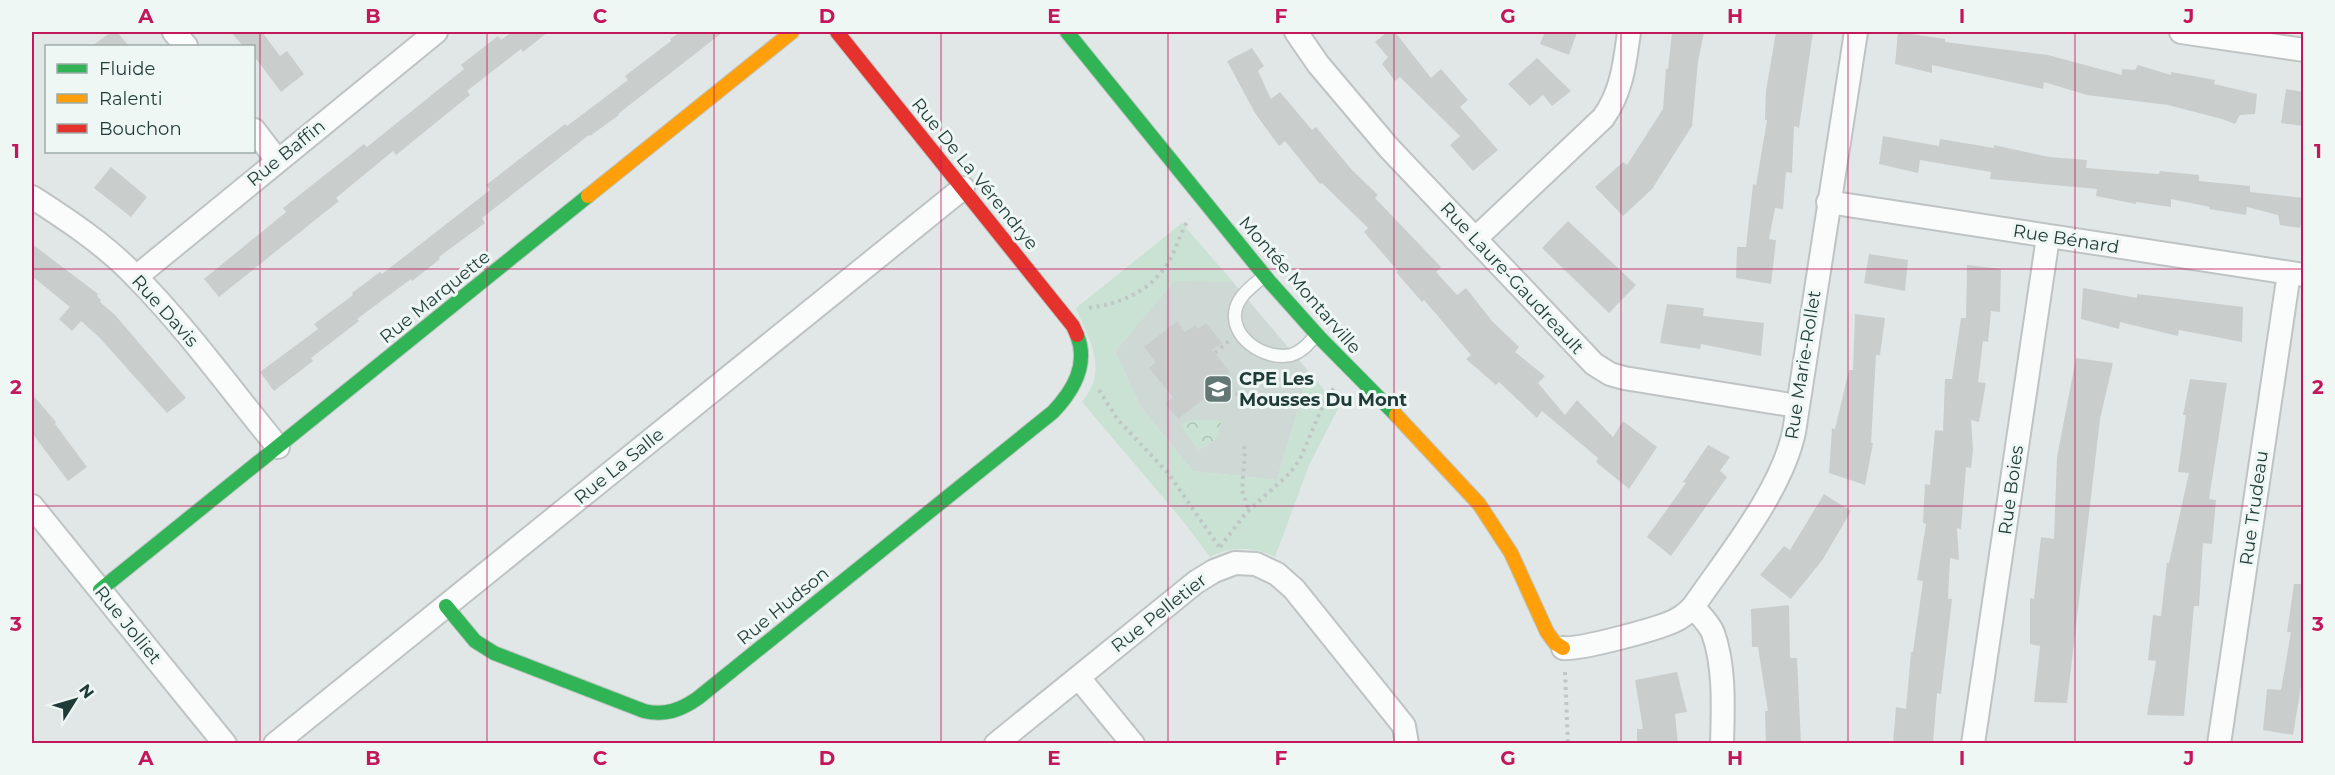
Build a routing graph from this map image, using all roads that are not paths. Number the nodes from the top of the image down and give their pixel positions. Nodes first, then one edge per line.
1 (174, 32) edge
2 (436, 32) edge
3 (792, 32) edge
4 (837, 32) edge
5 (1067, 32) edge
6 (1296, 32) edge
7 (1629, 32) edge
8 (1856, 32) edge
9 (2181, 32) edge
10 (185, 45) edge
11 (2304, 50) edge
12 (255, 131) edge
13 (278, 160) junction
14 (963, 188) junction
15 (32, 197) edge
16 (1828, 202) junction
17 (2048, 237) junction
18 (1475, 240) junction
19 (2296, 274) edge
20 (1265, 276) junction
21 (136, 277) junction
22 (1317, 334) junction
23 (1080, 376) joint
24 (1797, 406) junction
25 (278, 447) junction
26 (32, 506) edge
27 (100, 590) junction
28 (446, 606) junction
29 (1693, 607) junction
30 (1563, 648) joint
31 (1079, 678) junction
32 (225, 744) edge
33 (275, 744) edge
34 (996, 744) edge
35 (1133, 744) edge
36 (1407, 744) edge
37 (1722, 744) edge
38 (1973, 744) edge
39 (2219, 744) edge

1 - 10 street
2 - 13 street, Rue Baffin
3 - 25 street, Rue Marquette
4 - 14 street, Rue De La Vérendrye
5 - 20 street, Montée Montarville
6 - 18 street, Rue Laure-Gaudreault
7 - 18 street
8 - 16 street, Rue Marie-Rollet
9 - 11 street
12 - 13 street
13 - 21 street, Rue Baffin
14 - 23 street, Rue De La Vérendrye
14 - 28 street, Rue La Salle
15 - 21 street, Rue Davis
16 - 17 street, Rue Bénard
16 - 24 street, Rue Marie-Rollet
17 - 19 street, Rue Bénard
17 - 38 street, Rue Boies
18 - 24 street, Rue Laure-Gaudreault
19 - 39 street, Rue Trudeau
20 - 22 street, Montée Montarville
20 - 22 lane
21 - 25 street, Rue Davis
22 - 30 street, Montée Montarville
23 - 28 street, Rue Hudson
24 - 29 street, Rue Marie-Rollet
25 - 27 street, Rue Marquette
26 - 27 street, Rue Jolliet
27 - 32 street, Rue Jolliet
28 - 33 street, Rue La Salle
29 - 30 street, Rue Marie-Rollet
29 - 37 street
31 - 34 street, Rue Pelletier
31 - 35 street
31 - 36 street, Rue Pelletier

